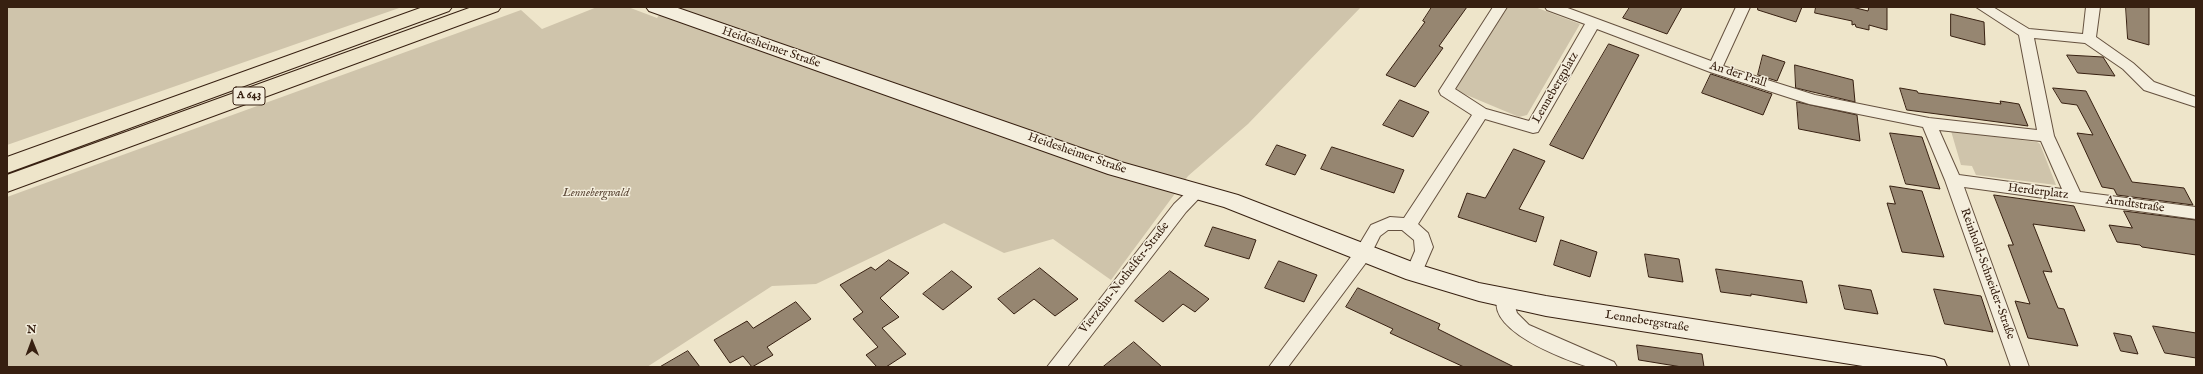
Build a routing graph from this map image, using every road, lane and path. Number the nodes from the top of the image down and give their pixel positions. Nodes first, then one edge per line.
1 (442, 7) edge
2 (491, 7) edge
3 (656, 7) edge
4 (1500, 7) edge
5 (1552, 7) edge
6 (1743, 7) edge
7 (1983, 7) edge
8 (2092, 7) edge
9 (1593, 22) junction
10 (2026, 33) junction
11 (2089, 39) junction
12 (1715, 68) junction
13 (2196, 102) edge
14 (1481, 113) junction
15 (1929, 123) junction
16 (2046, 136) junction
17 (7, 165) edge
18 (1953, 180) junction
19 (7, 184) edge
20 (1197, 192) junction
21 (2074, 197) junction
22 (2196, 213) edge
23 (1408, 226) junction
24 (1364, 253) junction
25 (1414, 272) junction
26 (1505, 298) junction
27 (1056, 367) edge
28 (1278, 367) edge
29 (1608, 367) edge
30 (1935, 367) edge
31 (2020, 367) edge

1 - 17 highway, A 643
2 - 19 highway, A 643
3 - 20 main road, Heidesheimer Straße
4 - 14 street, Lennebergplatz
5 - 9 street, An der Prall
6 - 12 street
7 - 10 street
8 - 11 street
9 - 12 street, An der Prall
9 - 14 street, Lennebergplatz
10 - 11 street
10 - 16 street, Herderplatz
11 - 13 street
12 - 15 street, An der Prall
14 - 23 street
15 - 16 street
15 - 18 street
16 - 21 street, Herderplatz
18 - 21 street, Herderplatz
18 - 31 street, Reinhold-Schneider-Straße
20 - 24 main road, Heidesheimer Straße
20 - 27 street, Vierzehn-Nothelfer-Straße
21 - 22 street, Arndtstraße
23 - 24 street
23 - 25 street
24 - 25 main road, Lennebergstraße
24 - 28 street
25 - 26 main road, Lennebergstraße
26 - 29 street
26 - 30 main road, Lennebergstraße

